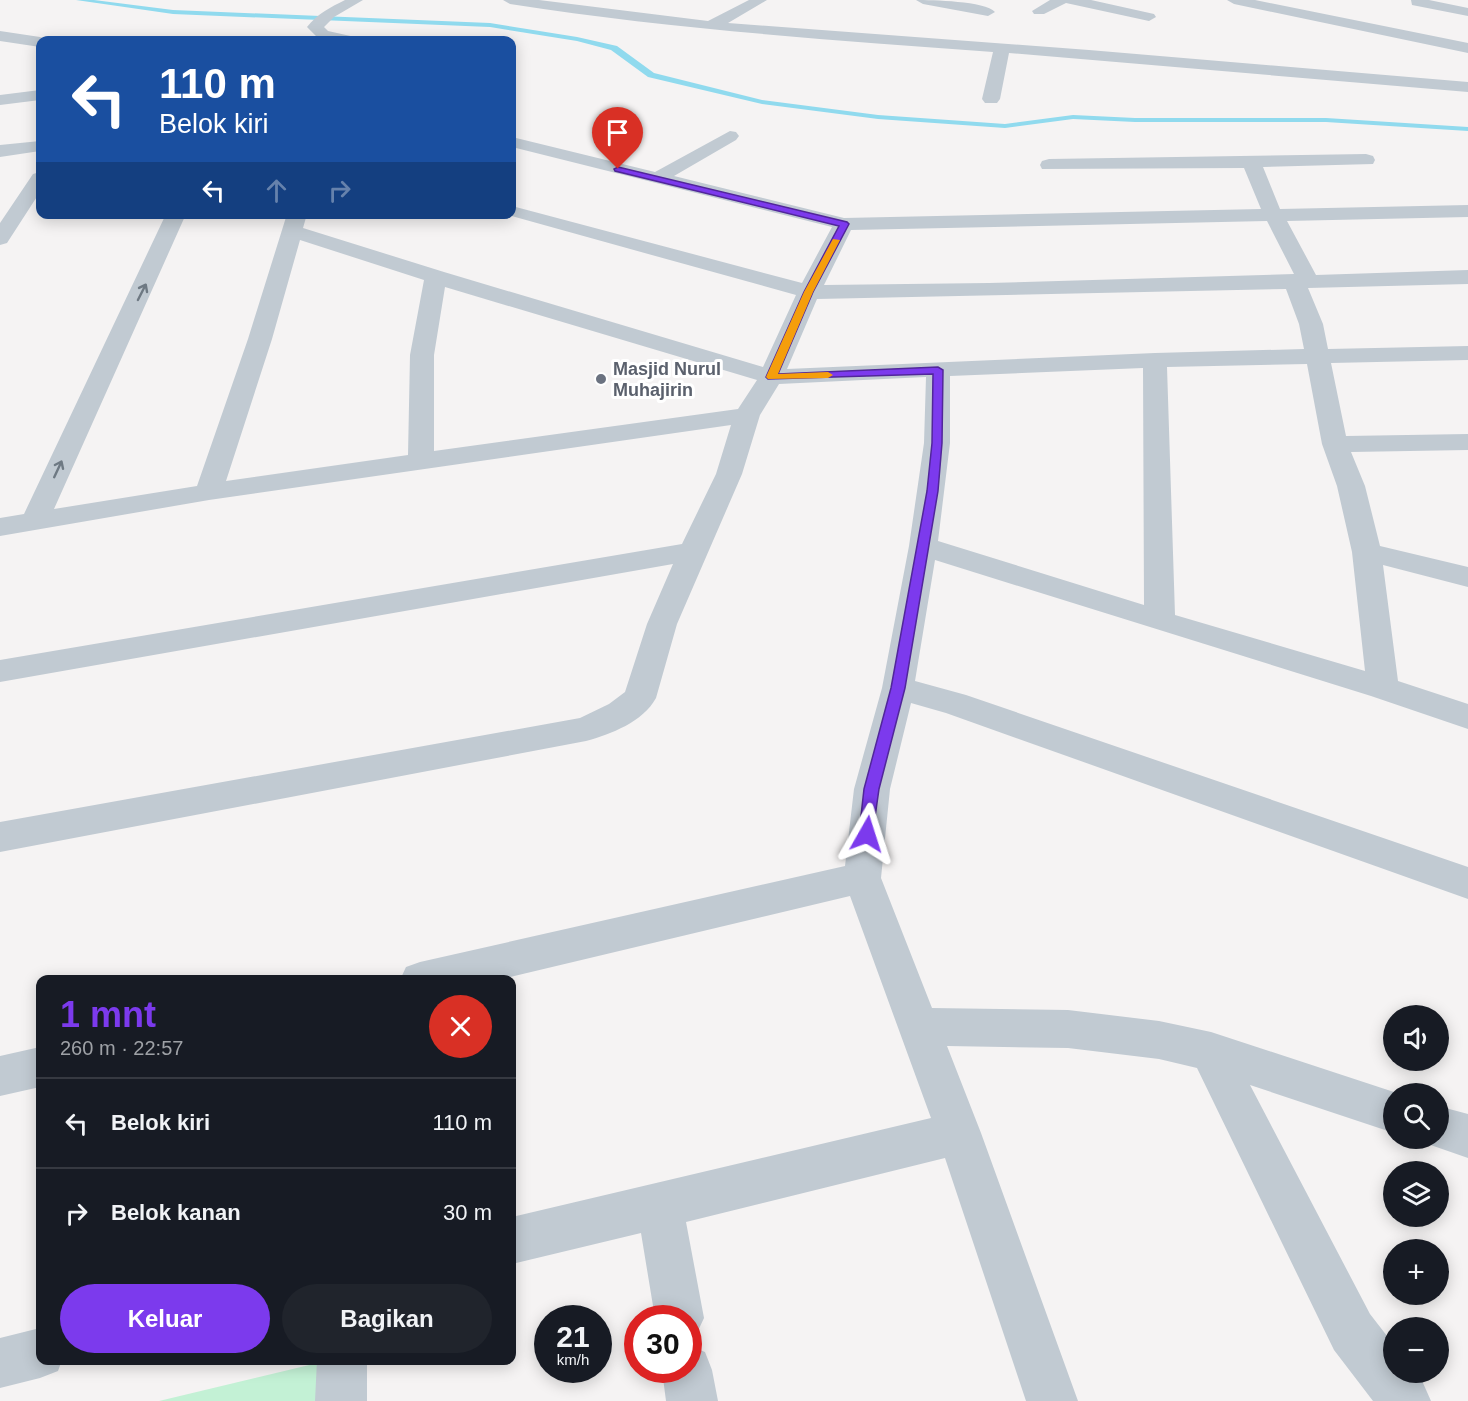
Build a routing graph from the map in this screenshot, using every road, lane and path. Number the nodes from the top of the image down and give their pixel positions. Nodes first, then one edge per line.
1 (356, 0) edge
2 (510, 0) edge
3 (760, 0) edge
4 (926, 0) edge
5 (1061, 0) edge
6 (1071, 0) edge
7 (1234, 0) edge
8 (1283, 4) edge
9 (1411, 7) edge
10 (1039, 11) dead end
11 (988, 12) dead end
12 (1468, 12) edge
13 (1149, 16) dead end
14 (710, 26) junction
15 (1380, 30) junction
16 (0, 36) edge
17 (328, 36) edge
18 (36, 41) edge
19 (1002, 48) junction
20 (1468, 48) edge
21 (36, 50) edge
22 (10, 53) dead end
23 (1468, 87) edge
24 (36, 96) edge
25 (991, 99) dead end
26 (0, 100) edge
27 (730, 136) dead end
28 (516, 143) edge
29 (36, 147) edge
30 (0, 152) edge
31 (1366, 160) dead end
32 (1252, 162) junction
33 (1049, 165) dead end
34 (656, 179) junction
35 (36, 183) edge
36 (1468, 212) edge
37 (10, 213) edge
38 (516, 213) edge
39 (1275, 217) junction
40 (174, 219) edge
41 (295, 223) edge
42 (844, 224) junction
43 (0, 239) edge
44 (436, 277) junction
45 (1468, 277) edge
46 (1301, 280) junction
47 (809, 292) junction
48 (1468, 353) edge
49 (1317, 356) junction
50 (1155, 360) junction
51 (938, 370) junction
52 (771, 377) junction
53 (747, 415) junction
54 (1468, 442) edge
55 (1335, 444) junction
56 (421, 461) junction
57 (209, 492) junction
58 (34, 522) junction
59 (0, 527) edge
60 (923, 546) junction
61 (693, 551) junction
62 (1367, 552) junction
63 (1468, 577) edge
64 (1160, 621) junction
65 (0, 671) edge
66 (898, 688) junction
67 (1383, 688) junction
68 (1468, 717) edge
69 (0, 837) edge
70 (862, 878) junction
71 (1468, 883) edge
72 (442, 975) edge
73 (918, 1027) junction
74 (1211, 1052) junction
75 (36, 1068) edge
76 (0, 1076) edge
77 (1383, 1108) edge
78 (1449, 1131) edge
79 (959, 1133) junction
80 (1468, 1137) edge
81 (660, 1205) junction
82 (516, 1240) edge
83 (677, 1305) edge
84 (36, 1354) edge
85 (0, 1363) edge
86 (342, 1365) edge
87 (690, 1383) edge
88 (341, 1401) edge
89 (693, 1401) edge
90 (1052, 1401) edge
91 (1405, 1401) edge

1 - 17 street
2 - 14 street
3 - 14 street
4 - 11 street
5 - 10 street
6 - 13 street
7 - 8 street
8 - 15 street
9 - 12 street
9 - 15 street
14 - 19 street
15 - 20 street
16 - 18 street
19 - 23 street
19 - 25 street
21 - 22 street
24 - 26 street
27 - 34 street
28 - 34 street
29 - 30 street
31 - 32 street
32 - 33 street
32 - 39 street
34 - 42 street
35 - 37 street
36 - 39 street
37 - 43 street
38 - 47 street
39 - 42 street
39 - 46 street
58 -> 40 street
41 - 44 street
41 - 57 street
42 - 47 street
44 - 52 street
44 - 56 street
45 - 46 street
46 - 47 street
46 - 49 street
47 - 52 street
48 - 49 street
49 - 50 street
49 - 55 street
50 - 51 street
50 - 64 street
51 - 52 street
51 - 60 street
52 - 53 street
53 - 56 street
53 - 61 street
54 - 55 street
55 - 62 street
56 - 57 street
57 - 58 street
58 - 59 street
60 - 64 street
60 - 66 street
61 - 65 street
61 - 69 street
62 - 63 street
62 - 67 street
64 - 67 street
66 - 70 street
66 - 71 street
67 - 68 street
70 - 72 street
70 - 73 street
73 - 74 street
73 - 79 street
74 - 77 street
74 - 91 street
75 - 76 street
78 - 80 street
79 - 81 street
79 - 90 street
81 - 82 street
81 - 83 street
84 - 85 street
86 - 88 street
87 - 89 street

